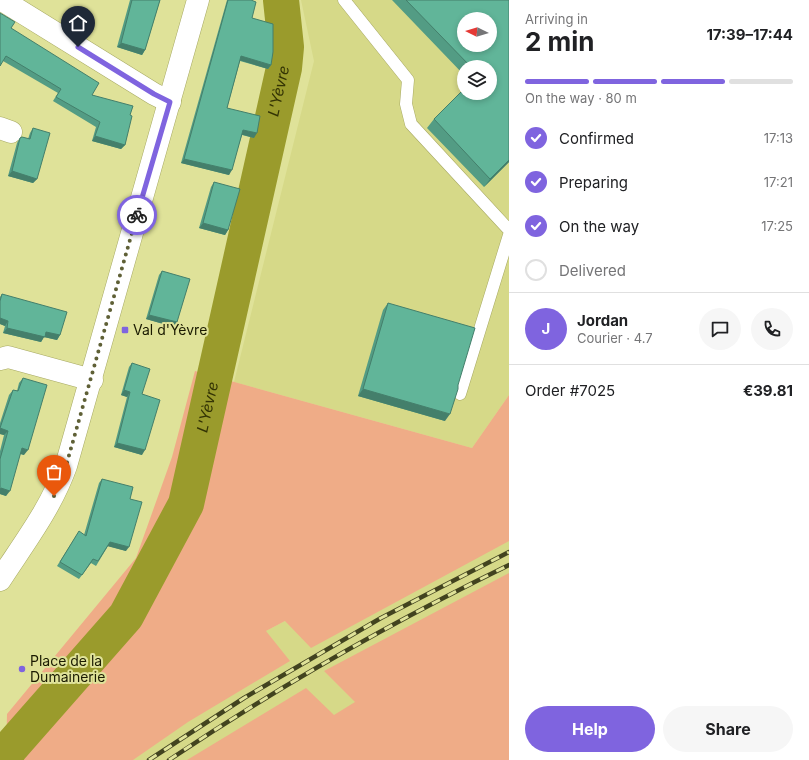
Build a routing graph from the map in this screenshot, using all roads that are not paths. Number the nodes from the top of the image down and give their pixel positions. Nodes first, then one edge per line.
1 (2, 0) edge
2 (198, 0) edge
3 (344, 0) edge
4 (170, 102) junction
5 (509, 230) edge
6 (509, 235) edge
7 (0, 359) edge
8 (92, 380) junction
9 (460, 394) edge
10 (0, 580) edge

1 - 4 main road
2 - 4 main road
3 - 5 lane
4 - 8 main road
6 - 9 lane
7 - 8 main road
8 - 10 main road

